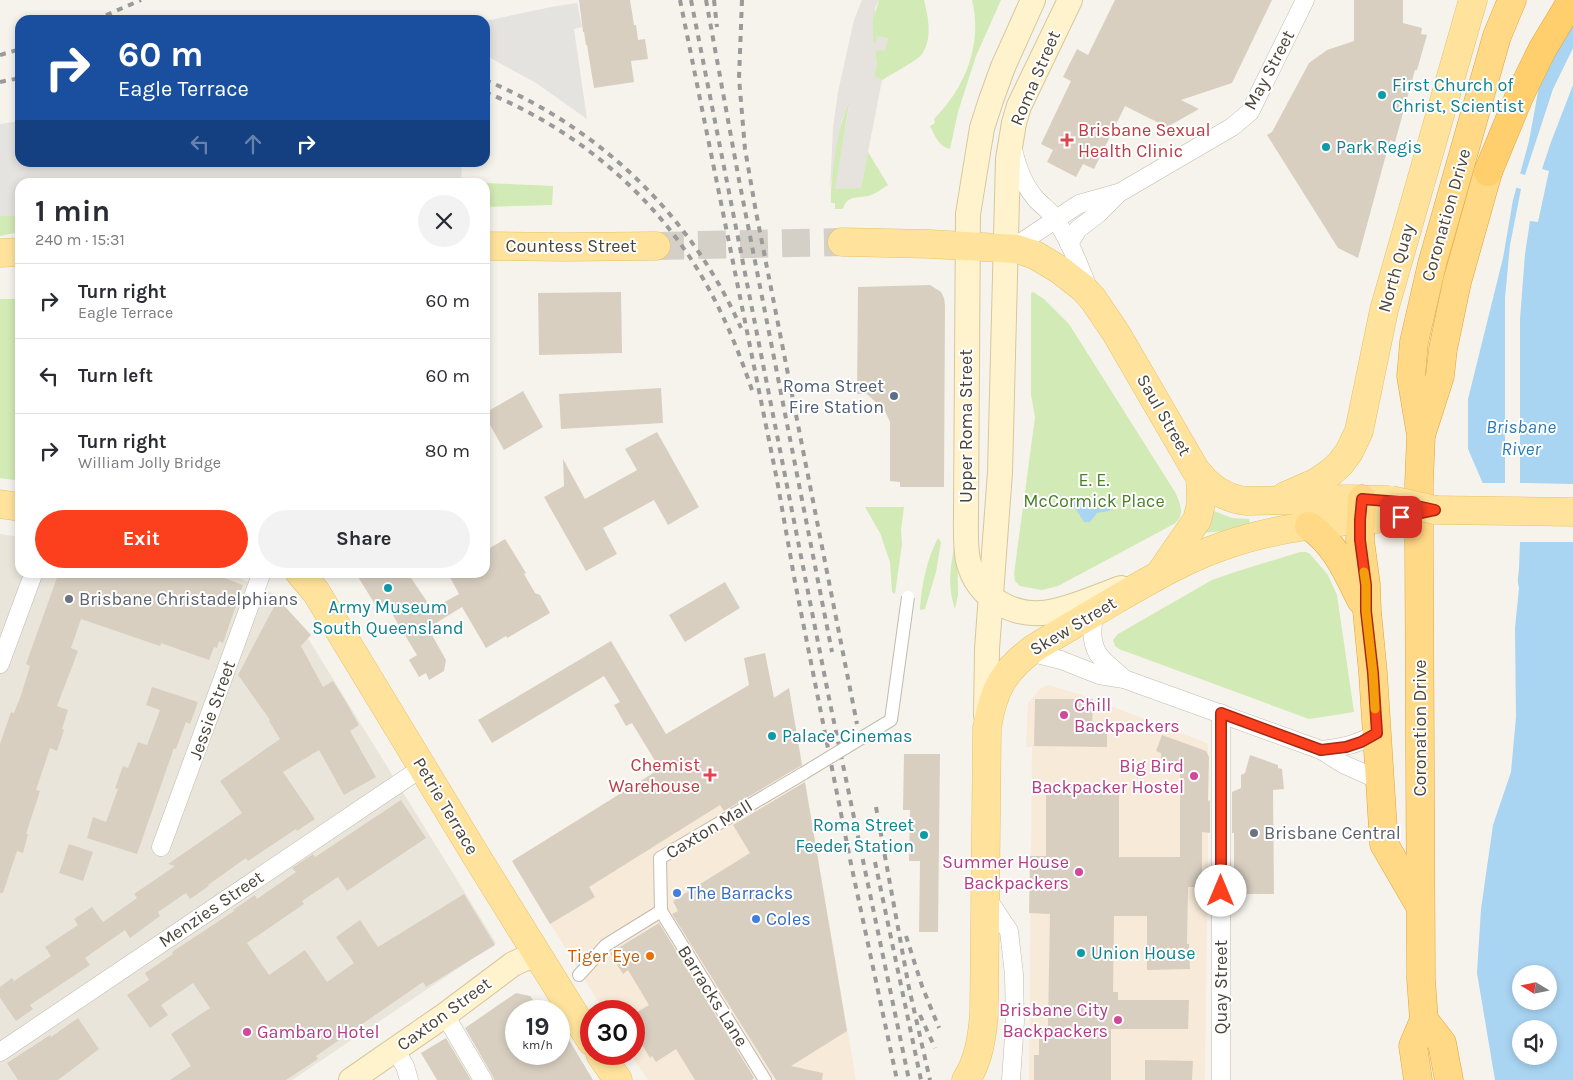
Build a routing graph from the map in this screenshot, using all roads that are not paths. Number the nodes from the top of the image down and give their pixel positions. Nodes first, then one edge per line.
1 (1033, 0) edge
2 (1070, 0) edge
3 (1305, 0) edge
4 (1473, 0) edge
5 (1499, 0) edge
6 (1512, 0) edge
7 (1572, 0) edge
8 (1497, 36) junction
9 (1011, 137) junction
10 (1119, 193) junction
11 (1055, 219) junction
12 (842, 242) tunnel mouth
13 (1069, 244) junction
14 (490, 246) edge
15 (656, 246) tunnel mouth
16 (967, 246) junction
17 (1008, 248) junction
18 (15, 252) edge
19 (0, 253) edge
20 (1093, 299) junction
21 (1421, 435) junction
22 (1200, 476) junction
23 (1277, 500) junction
24 (0, 504) edge
25 (15, 507) edge
26 (1361, 509) junction
27 (1573, 512) edge
28 (1309, 526) junction
29 (1158, 575) junction
30 (31, 578) edge
31 (260, 578) edge
32 (304, 578) edge
33 (908, 596) dead end
34 (991, 598) junction
35 (1102, 608) junction
36 (1366, 611) junction
37 (3, 645) edge
38 (1028, 652) junction
39 (0, 664) edge
40 (1124, 679) junction
41 (1221, 713) junction
42 (1377, 733) junction
43 (986, 743) junction
44 (1321, 750) junction
45 (423, 767) junction
46 (1380, 784) junction
47 (161, 847) dead end
48 (985, 894) junction
49 (1421, 907) junction
50 (661, 911) junction
51 (541, 959) junction
52 (579, 974) dead end
53 (445, 1015) junction
54 (1424, 1020) junction
55 (580, 1023) edge
56 (395, 1050) junction
57 (0, 1052) edge
58 (608, 1065) edge
59 (351, 1080) edge
60 (409, 1080) edge
61 (483, 1080) edge
62 (618, 1080) edge
63 (765, 1080) edge
64 (966, 1080) edge
65 (1011, 1080) edge
66 (1221, 1080) edge
67 (1418, 1080) edge
68 (1449, 1080) edge

1 - 16 main road, Roma Street
2 - 9 main road, Roma Street
3 - 10 street, May Street
4 - 23 main road, North Quay
5 - 8 highway
6 - 8 highway, Coronation Drive
7 - 21 highway, Coronation Drive
8 - 21 highway, Coronation Drive
9 - 11 street
9 - 17 main road, Roma Street
10 - 11 street, May Street
10 - 13 street, May Street
11 - 13 street
11 - 17 street, May Street
12 - 16 main road
13 - 20 street
14 - 15 main road, Countess Street
16 - 17 main road
16 - 34 main road, Upper Roma Street
17 - 20 main road, Saul Street
17 - 34 main road, Upper Roma Street
18 - 19 main road
20 - 22 main road, Saul Street
21 - 49 highway, Coronation Drive
22 - 23 main road, Saul Street
22 - 29 main road
23 - 26 main road, Saul Street
24 - 25 main road
26 - 27 main road
26 - 28 main road, Skew Street
26 - 36 highway
28 - 29 main road, Skew Street
28 - 36 highway
29 - 34 main road, Skew Street
29 - 35 main road, Skew Street
30 - 37 street
31 - 47 street, Jessie Street
32 - 45 main road, Petrie Terrace
33 - 50 street, Caxton Mall, bridge
34 - 43 main road, Upper Roma Street
35 - 38 main road, Skew Street
35 - 40 street
36 - 42 highway
37 - 39 street
38 - 40 street
38 - 43 main road, Skew Street
40 - 41 street
41 - 44 street
41 - 66 street, Quay Street
42 - 44 street
42 - 46 highway
43 - 48 main road, Upper Roma Street
44 - 46 street
45 - 51 main road, Petrie Terrace
45 - 57 street, Menzies Street
46 - 49 highway
48 - 64 main road, Upper Roma Street
48 - 65 street
49 - 54 highway, Coronation Drive
50 - 52 street
50 - 63 street, Barracks Lane
51 - 53 main road, Caxton Street
51 - 55 main road, Petrie Terrace
53 - 56 main road, Caxton Street
53 - 61 street
54 - 67 highway, Coronation Drive
54 - 68 highway
56 - 59 main road, Caxton Street
56 - 60 street
58 - 62 main road

